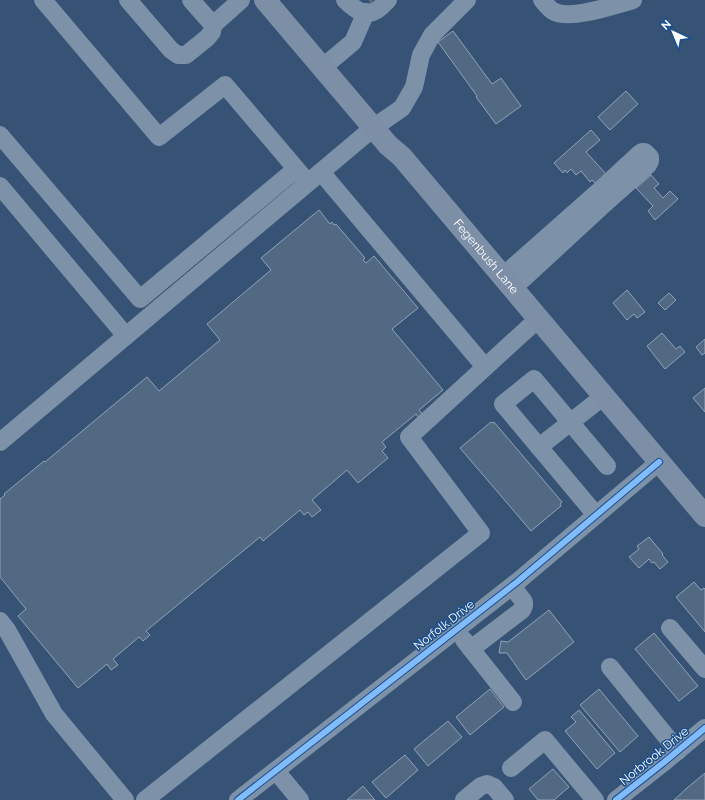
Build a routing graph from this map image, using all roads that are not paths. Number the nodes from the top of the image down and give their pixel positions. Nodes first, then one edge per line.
1 (43, 0) edge
2 (128, 0) edge
3 (191, 0) edge
4 (241, 0) edge
5 (265, 0) edge
6 (346, 0) edge
7 (388, 0) edge
8 (467, 0) edge
9 (542, 0) edge
10 (633, 0) edge
11 (365, 5) edge
12 (213, 25) junction
13 (322, 68) junction
14 (373, 128) junction
15 (0, 135) edge
16 (296, 169) junction
17 (314, 178) junction
18 (2, 193) edge
19 (508, 282) junction
20 (539, 318) junction
21 (126, 336) junction
22 (485, 367) junction
23 (604, 396) junction
24 (571, 423) junction
25 (0, 442) edge
26 (539, 447) junction
27 (659, 462) junction
28 (607, 466) dead end
29 (596, 515) junction
30 (705, 516) edge
31 (512, 586) junction
32 (0, 621) edge
33 (670, 628) dead end
34 (456, 630) junction
35 (471, 649) junction
36 (610, 667) dead end
37 (705, 669) edge
38 (513, 702) dead end
39 (705, 728) edge
40 (678, 750) junction
41 (511, 768) dead end
42 (276, 771) junction
43 (628, 796) edge
44 (125, 800) edge
45 (145, 800) edge
46 (238, 800) edge
47 (300, 800) edge
48 (464, 800) edge
49 (505, 800) edge
50 (595, 800) edge

1 - 16 street
2 - 12 street
3 - 12 street
4 - 12 street
5 - 13 main road, Fegenbush Lane
6 - 11 street
7 - 11 street
8 - 14 street
9 - 10 street
11 - 13 street
13 - 14 main road, Fegenbush Lane
14 - 17 street
14 - 19 main road, Fegenbush Lane
15 - 16 street
16 - 17 street
17 - 21 street
17 - 22 street
18 - 21 street
19 - 19 street
19 - 20 main road, Fegenbush Lane
20 - 22 street
20 - 23 main road, Fegenbush Lane
21 - 25 street
22 - 45 street
23 - 24 street
23 - 27 main road, Fegenbush Lane
24 - 26 street
24 - 26 street
24 - 28 street
26 - 29 street
27 - 29 street, Norfolk Drive
27 - 30 main road, Fegenbush Lane
29 - 31 street, Norfolk Drive
31 - 34 street, Norfolk Drive
31 - 35 street
32 - 44 street
33 - 37 street
34 - 35 street
34 - 42 street, Norfolk Drive
35 - 38 street
36 - 40 street
39 - 40 street, Norbrook Drive
40 - 43 street, Norbrook Drive
41 - 50 street
42 - 46 street, Norfolk Drive
42 - 47 street
48 - 49 street

